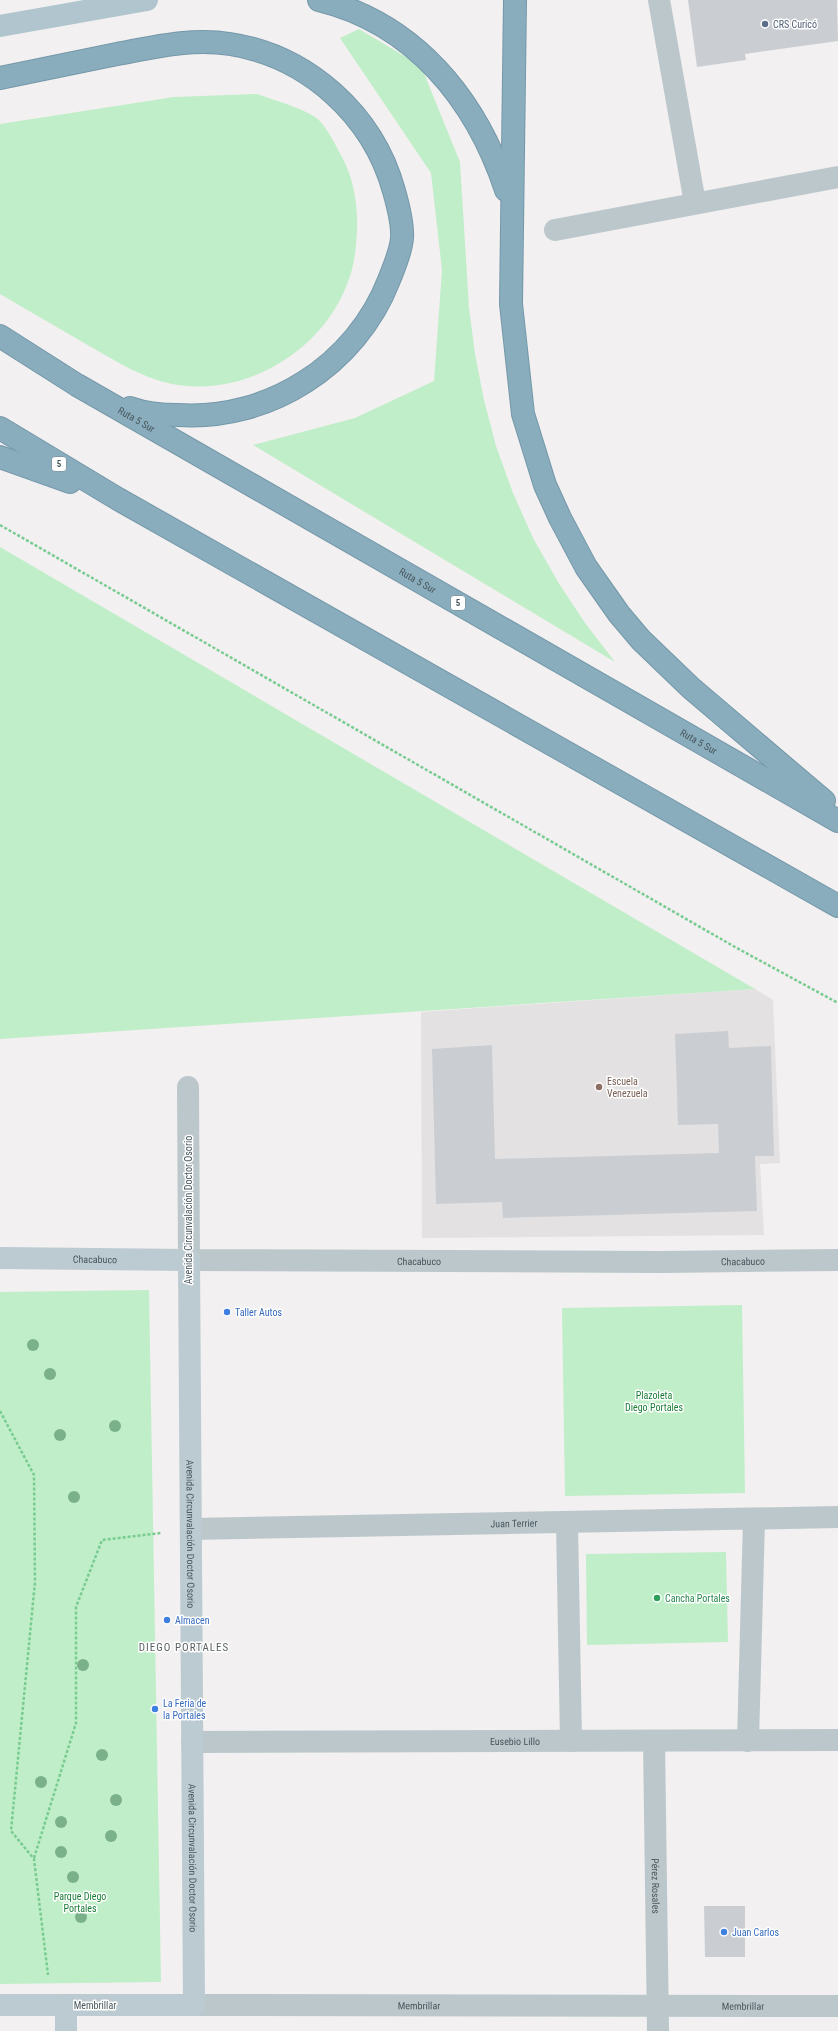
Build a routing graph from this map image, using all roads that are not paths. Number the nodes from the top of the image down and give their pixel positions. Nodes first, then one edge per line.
1 (147, 0) edge
2 (319, 0) edge
3 (514, 0) edge
4 (659, 0) edge
5 (0, 26) edge
6 (0, 78) edge
7 (838, 177) edge
8 (695, 203) junction
9 (511, 208) junction
10 (555, 230) dead end
11 (0, 336) edge
12 (77, 385) junction
13 (0, 428) edge
14 (0, 457) edge
15 (118, 500) junction
16 (838, 814) edge
17 (838, 821) edge
18 (838, 906) edge
19 (188, 1087) dead end
20 (0, 1258) edge
21 (189, 1260) junction
22 (838, 1260) edge
23 (838, 1517) edge
24 (754, 1520) junction
25 (567, 1523) junction
26 (191, 1529) junction
27 (654, 1740) junction
28 (748, 1740) junction
29 (838, 1740) edge
30 (571, 1741) junction
31 (192, 1742) junction
32 (0, 2005) edge
33 (59, 2005) junction
34 (194, 2005) junction
35 (658, 2006) junction
36 (838, 2006) edge
37 (66, 2031) edge
38 (658, 2031) edge

1 - 5 main road
2 - 9 highway
3 - 9 highway
4 - 8 street
6 - 12 highway
7 - 8 street
8 - 10 street
9 - 16 highway
11 - 12 highway, Ruta 5 Sur / 5
12 - 17 highway, Ruta 5 Sur / 5
13 - 15 highway, 5
14 - 15 highway
15 - 18 highway, 5
19 - 21 street, Avenida Circunvalación Doctor Osorio
20 - 21 main road, Chacabuco
21 - 22 street, Chacabuco
21 - 26 main road, Avenida Circunvalación Doctor Osorio
23 - 24 street, Juan Terrier
24 - 25 street, Juan Terrier
24 - 28 street
25 - 26 street, Juan Terrier
25 - 30 street
26 - 31 main road, Avenida Circunvalación Doctor Osorio
27 - 28 street, Eusebio Lillo
27 - 30 street, Eusebio Lillo
27 - 35 street, Pérez Rosales
28 - 29 street, Eusebio Lillo
30 - 31 street, Eusebio Lillo
31 - 34 main road, Avenida Circunvalación Doctor Osorio
32 - 33 main road, Membrillar
33 - 34 main road, Membrillar
33 - 37 main road
34 - 35 street, Membrillar
35 - 36 street, Membrillar
35 - 38 street, Pérez Rosales

